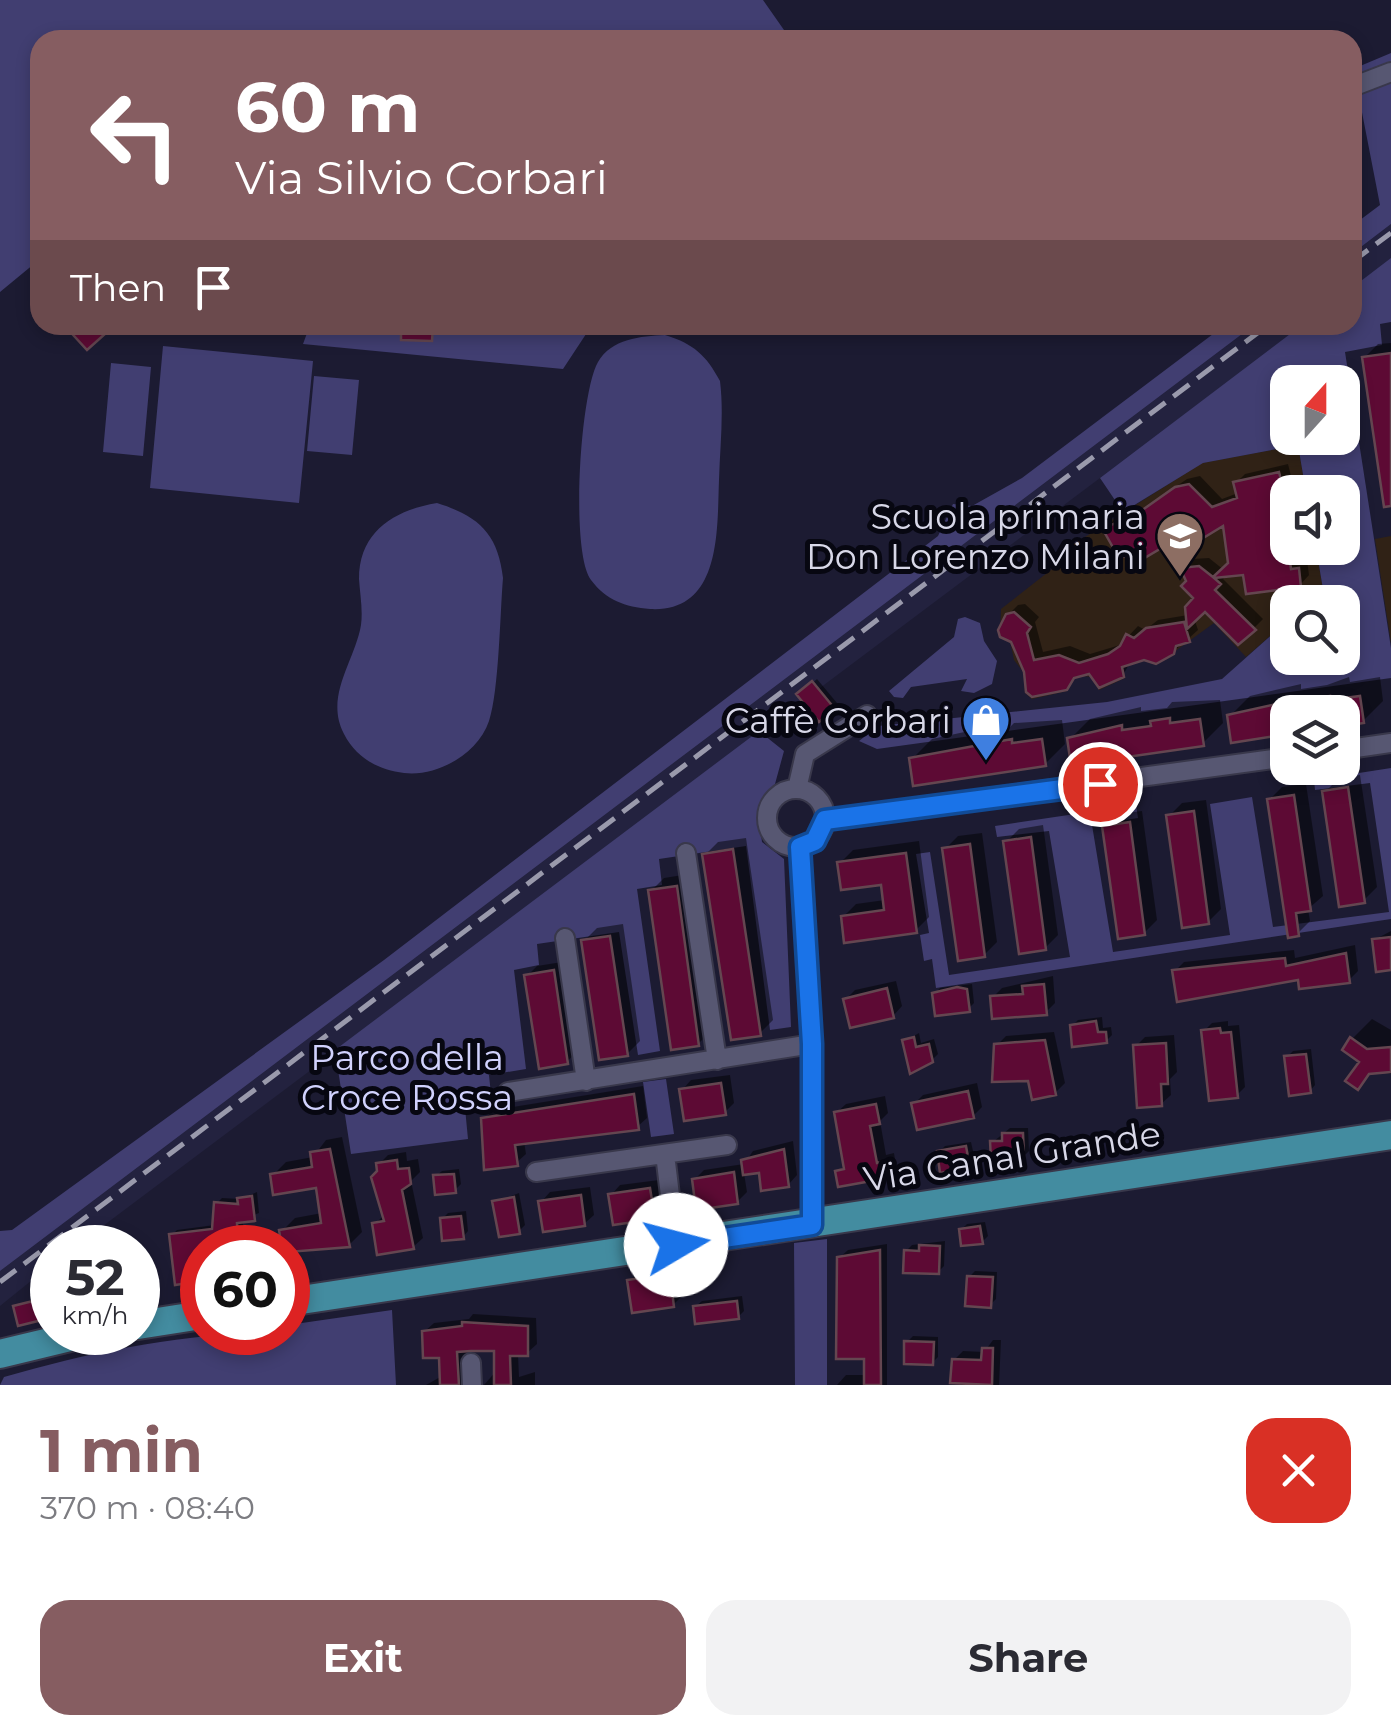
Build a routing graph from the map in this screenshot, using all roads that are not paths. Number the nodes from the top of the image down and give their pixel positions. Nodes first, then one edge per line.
1 (1391, 72) edge
2 (1362, 84) edge
3 (867, 714) dead end
4 (1391, 743) edge
5 (1360, 747) edge
6 (1270, 760) edge
7 (798, 789) junction
8 (825, 820) junction
9 (800, 847) junction
10 (686, 853) dead end
11 (565, 938) dead end
12 (812, 1044) junction
13 (717, 1060) junction
14 (586, 1081) junction
15 (508, 1092) dead end
16 (1391, 1136) edge
17 (727, 1145) dead end
18 (665, 1154) junction
19 (536, 1172) dead end
20 (812, 1225) junction
21 (676, 1245) junction
22 (310, 1299) edge
23 (30, 1347) edge
24 (0, 1354) edge
25 (471, 1362) dead end
26 (472, 1385) edge

1 - 2 street
3 - 7 street
4 - 5 street
6 - 8 street
7 - 8 street
7 - 9 street
8 - 9 street
9 - 12 street
10 - 13 street
11 - 14 street
12 - 13 street
12 - 20 street
13 - 14 street
14 - 15 street
16 - 20 main road, Via Canal Grande
17 - 18 street
18 - 19 street
18 - 21 street
20 - 21 main road, Via Canal Grande
21 - 22 main road, Via Canal Grande
23 - 24 main road
25 - 26 street

